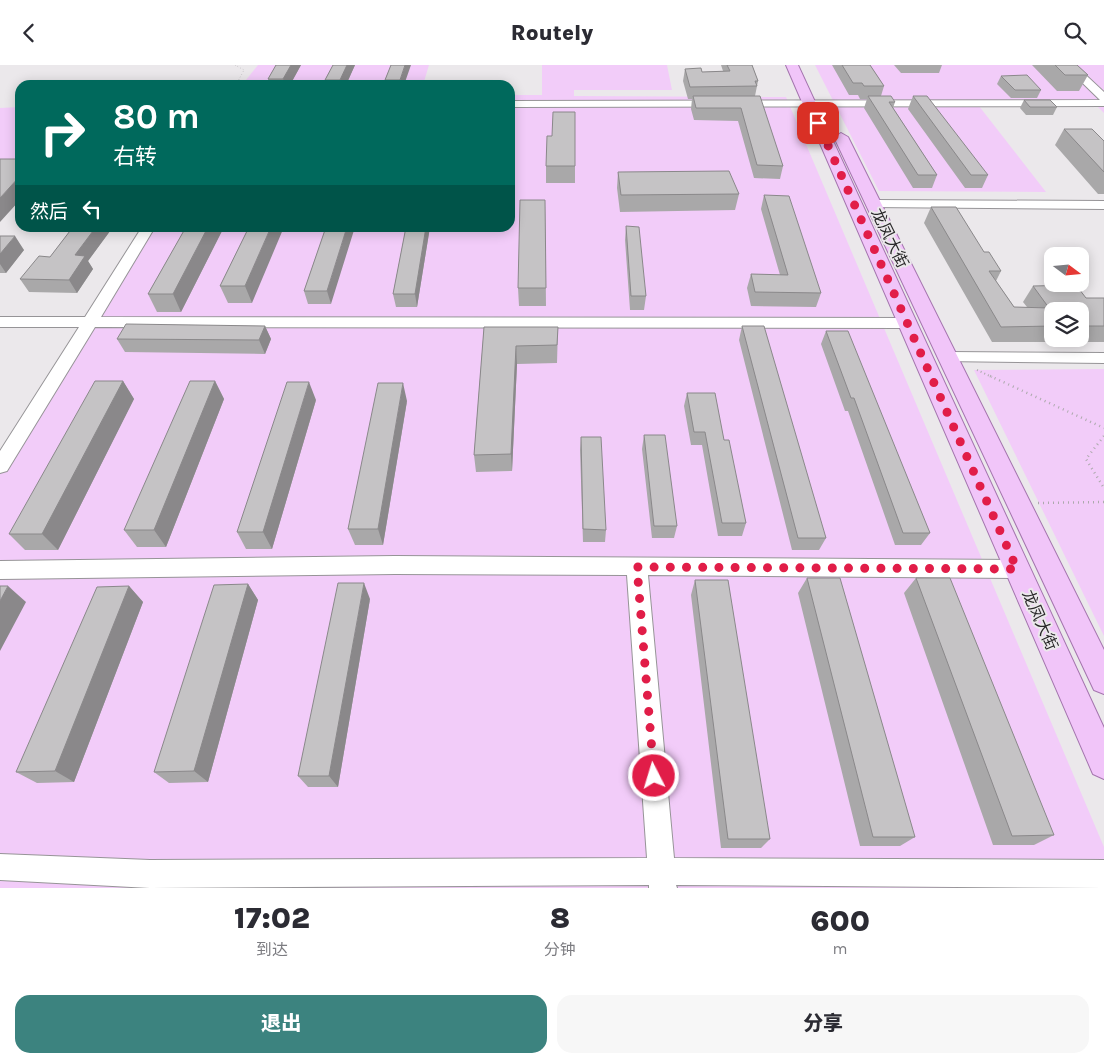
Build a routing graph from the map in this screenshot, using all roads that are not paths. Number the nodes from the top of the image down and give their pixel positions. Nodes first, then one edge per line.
1 (792, 65) edge
2 (806, 65) edge
3 (1068, 65) edge
4 (1104, 98) edge
5 (1104, 103) edge
6 (515, 104) edge
7 (817, 104) junction
8 (874, 205) junction
9 (1104, 205) edge
10 (146, 232) edge
11 (0, 322) edge
12 (90, 322) junction
13 (907, 323) junction
14 (948, 357) junction
15 (1104, 358) edge
16 (0, 466) edge
17 (637, 567) junction
18 (1017, 569) junction
19 (0, 571) edge
20 (1104, 681) edge
21 (1104, 763) edge
22 (0, 867) edge
23 (1104, 874) edge
24 (662, 880) edge

1 - 7 main road, 龙凤大街
2 - 7 main road, 龙凤大街
3 - 4 street
5 - 7 street
6 - 7 street
7 - 8 main road, 龙凤大街
7 - 13 main road, 龙凤大街
8 - 9 street
8 - 14 main road, 龙凤大街
10 - 12 street
11 - 12 street
12 - 13 street
12 - 16 street
13 - 18 main road, 龙凤大街
14 - 15 street
14 - 20 main road, 龙凤大街
17 - 18 street
17 - 19 street
17 - 24 street
18 - 21 main road, 龙凤大街
22 - 24 street
23 - 24 street

